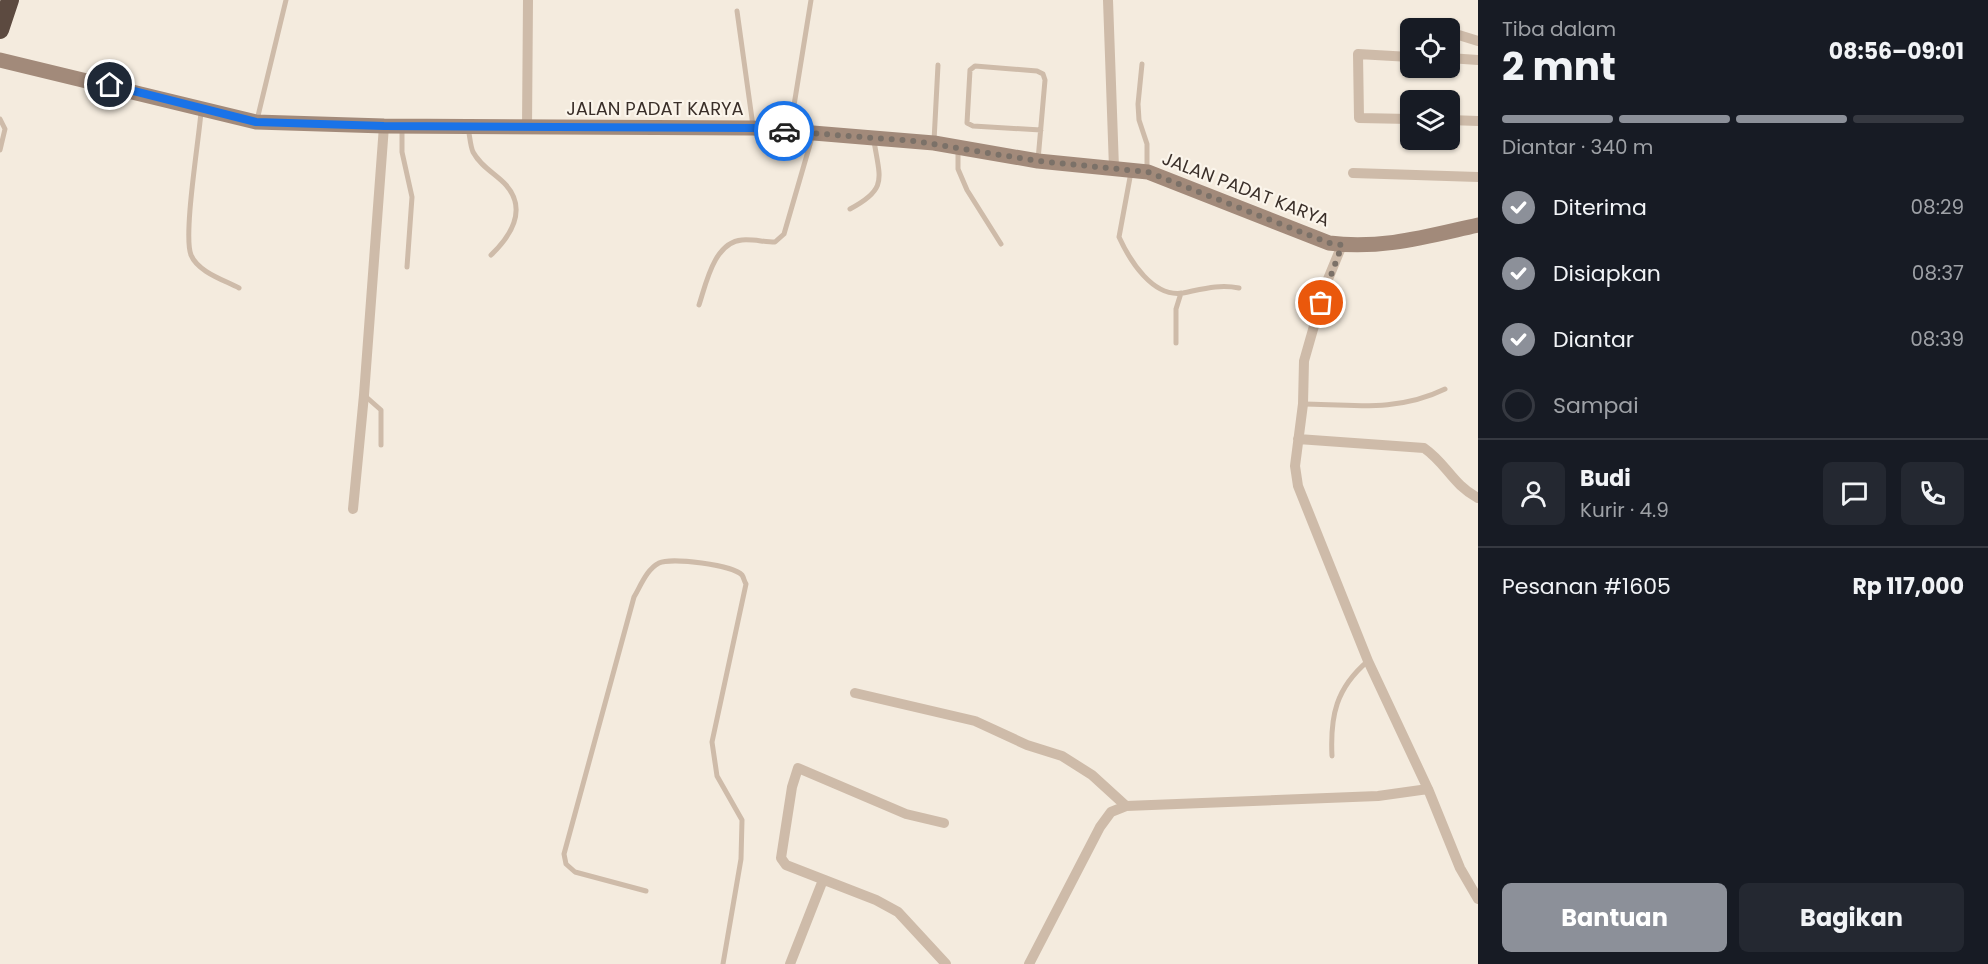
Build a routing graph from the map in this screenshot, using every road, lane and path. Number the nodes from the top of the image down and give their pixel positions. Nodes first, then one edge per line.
1 (286, 0) edge
2 (528, 0) edge
3 (811, 0) edge
4 (1108, 0) edge
5 (5, 7) edge
6 (737, 11) dead end
7 (0, 30) edge
8 (1460, 35) edge
9 (1478, 41) edge
10 (1400, 56) edge
11 (1460, 59) edge
12 (0, 60) edge
13 (1478, 60) edge
14 (1142, 64) dead end
15 (938, 65) dead end
16 (202, 107) junction
17 (0, 119) edge
18 (1400, 119) edge
19 (1460, 120) edge
20 (1478, 121) edge
21 (256, 122) junction
22 (402, 125) junction
23 (384, 126) junction
24 (468, 127) junction
25 (527, 128) junction
26 (753, 128) junction
27 (1041, 130) junction
28 (790, 132) junction
29 (814, 132) junction
30 (873, 136) junction
31 (934, 143) junction
32 (958, 147) junction
33 (0, 150) edge
34 (1038, 161) junction
35 (1114, 168) junction
36 (1132, 170) junction
37 (1148, 172) junction
38 (1353, 172) dead end
39 (1478, 177) edge
40 (850, 208) dead end
41 (1478, 225) edge
42 (1001, 244) dead end
43 (1342, 245) junction
44 (491, 255) dead end
45 (407, 267) dead end
46 (239, 288) dead end
47 (1239, 288) dead end
48 (1181, 293) junction
49 (699, 305) dead end
50 (1176, 344) dead end
51 (1445, 389) dead end
52 (364, 395) junction
53 (1303, 404) junction
54 (1298, 439) junction
55 (381, 445) dead end
56 (1478, 498) edge
57 (352, 509) dead end
58 (1368, 661) junction
59 (855, 693) dead end
60 (1332, 756) dead end
61 (1428, 789) junction
62 (1125, 806) junction
63 (944, 824) dead end
64 (823, 880) junction
65 (646, 891) dead end
66 (1478, 899) edge
67 (723, 964) edge
68 (790, 964) edge
69 (946, 964) edge
70 (1029, 964) edge

1 - 21 lane
2 - 25 street
3 - 28 lane
4 - 35 street
5 - 7 highway
6 - 26 lane
8 - 9 street
10 - 18 street
11 - 13 street
12 - 16 street, JALAN PADAT KARYA
14 - 37 lane
15 - 31 lane
16 - 21 street, JALAN PADAT KARYA
16 - 46 lane
17 - 33 lane
19 - 20 street
21 - 23 street, JALAN PADAT KARYA
22 - 23 street, JALAN PADAT KARYA
22 - 24 street, JALAN PADAT KARYA
22 - 45 lane
23 - 52 street
24 - 25 street, JALAN PADAT KARYA
24 - 44 lane
25 - 26 street, JALAN PADAT KARYA
26 - 28 street, JALAN PADAT KARYA
27 - 27 lane
27 - 34 lane
28 - 29 street, JALAN PADAT KARYA
29 - 30 street, JALAN PADAT KARYA
29 - 49 lane
30 - 31 street, JALAN PADAT KARYA
30 - 40 lane
31 - 32 street, JALAN PADAT KARYA
32 - 34 street, JALAN PADAT KARYA
32 - 42 lane
34 - 35 street, JALAN PADAT KARYA
35 - 36 street, JALAN PADAT KARYA
36 - 37 street, JALAN PADAT KARYA
36 - 48 lane
37 - 43 street, JALAN PADAT KARYA
38 - 39 street
41 - 43 street, JALAN PADAT KARYA
43 - 53 street
47 - 48 lane
48 - 50 lane
51 - 53 lane
52 - 55 lane
52 - 57 street
53 - 54 street
54 - 56 street
54 - 58 street
58 - 60 lane
58 - 61 street
59 - 62 street
61 - 62 street
61 - 66 street
62 - 70 street
63 - 64 street
64 - 68 street
64 - 69 street
65 - 67 lane

